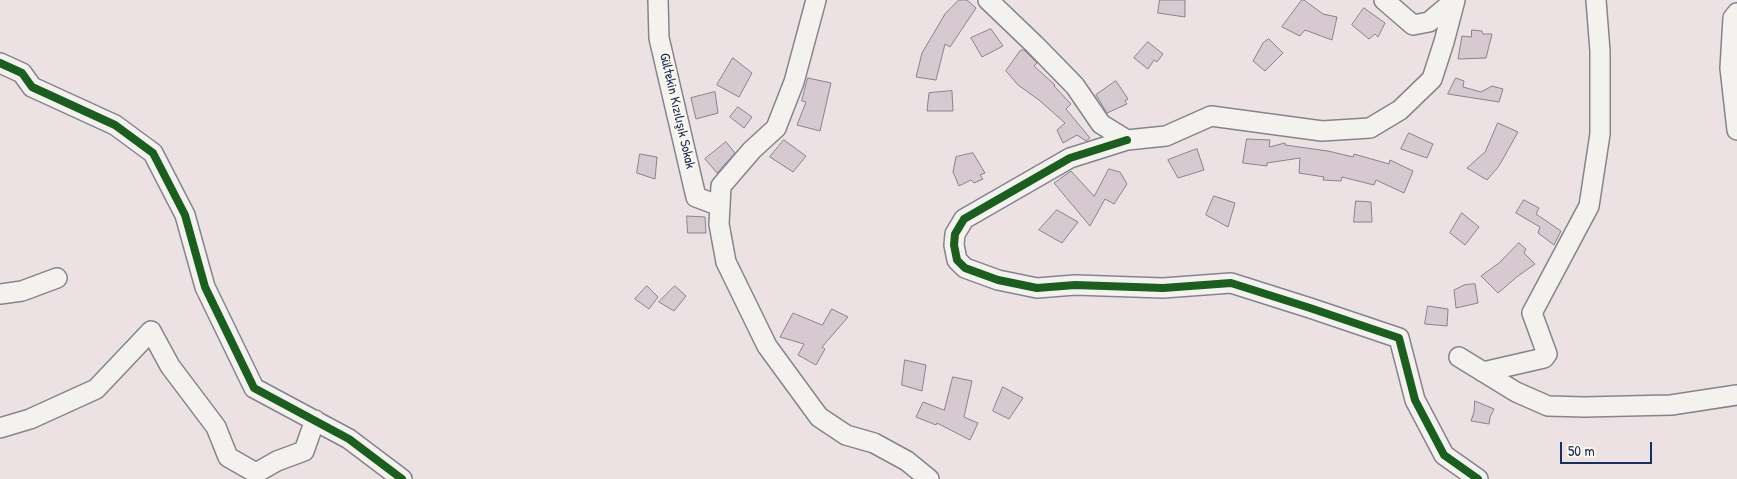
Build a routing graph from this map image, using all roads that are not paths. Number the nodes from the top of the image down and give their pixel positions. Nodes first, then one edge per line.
1 (658, 0) edge
2 (816, 0) edge
3 (988, 0) edge
4 (1384, 0) edge
5 (1455, 0) edge
6 (1596, 0) edge
7 (1737, 13) edge
8 (0, 63) edge
9 (1737, 130) edge
10 (1128, 140) junction
11 (720, 206) junction
12 (56, 278) dead end
13 (0, 294) edge
14 (1459, 357) dead end
15 (1484, 372) junction
16 (1737, 395) edge
17 (314, 420) junction
18 (0, 428) edge
19 (402, 479) edge
20 (929, 479) edge
21 (1478, 479) edge

1 - 11 street, Gültekin Kızılışık Sokak
2 - 11 street
3 - 10 street
4 - 5 street
5 - 10 street
6 - 15 street
7 - 9 street
8 - 17 street
10 - 21 street
11 - 20 street
12 - 13 street
14 - 15 street
15 - 16 street
17 - 18 street
17 - 19 street

